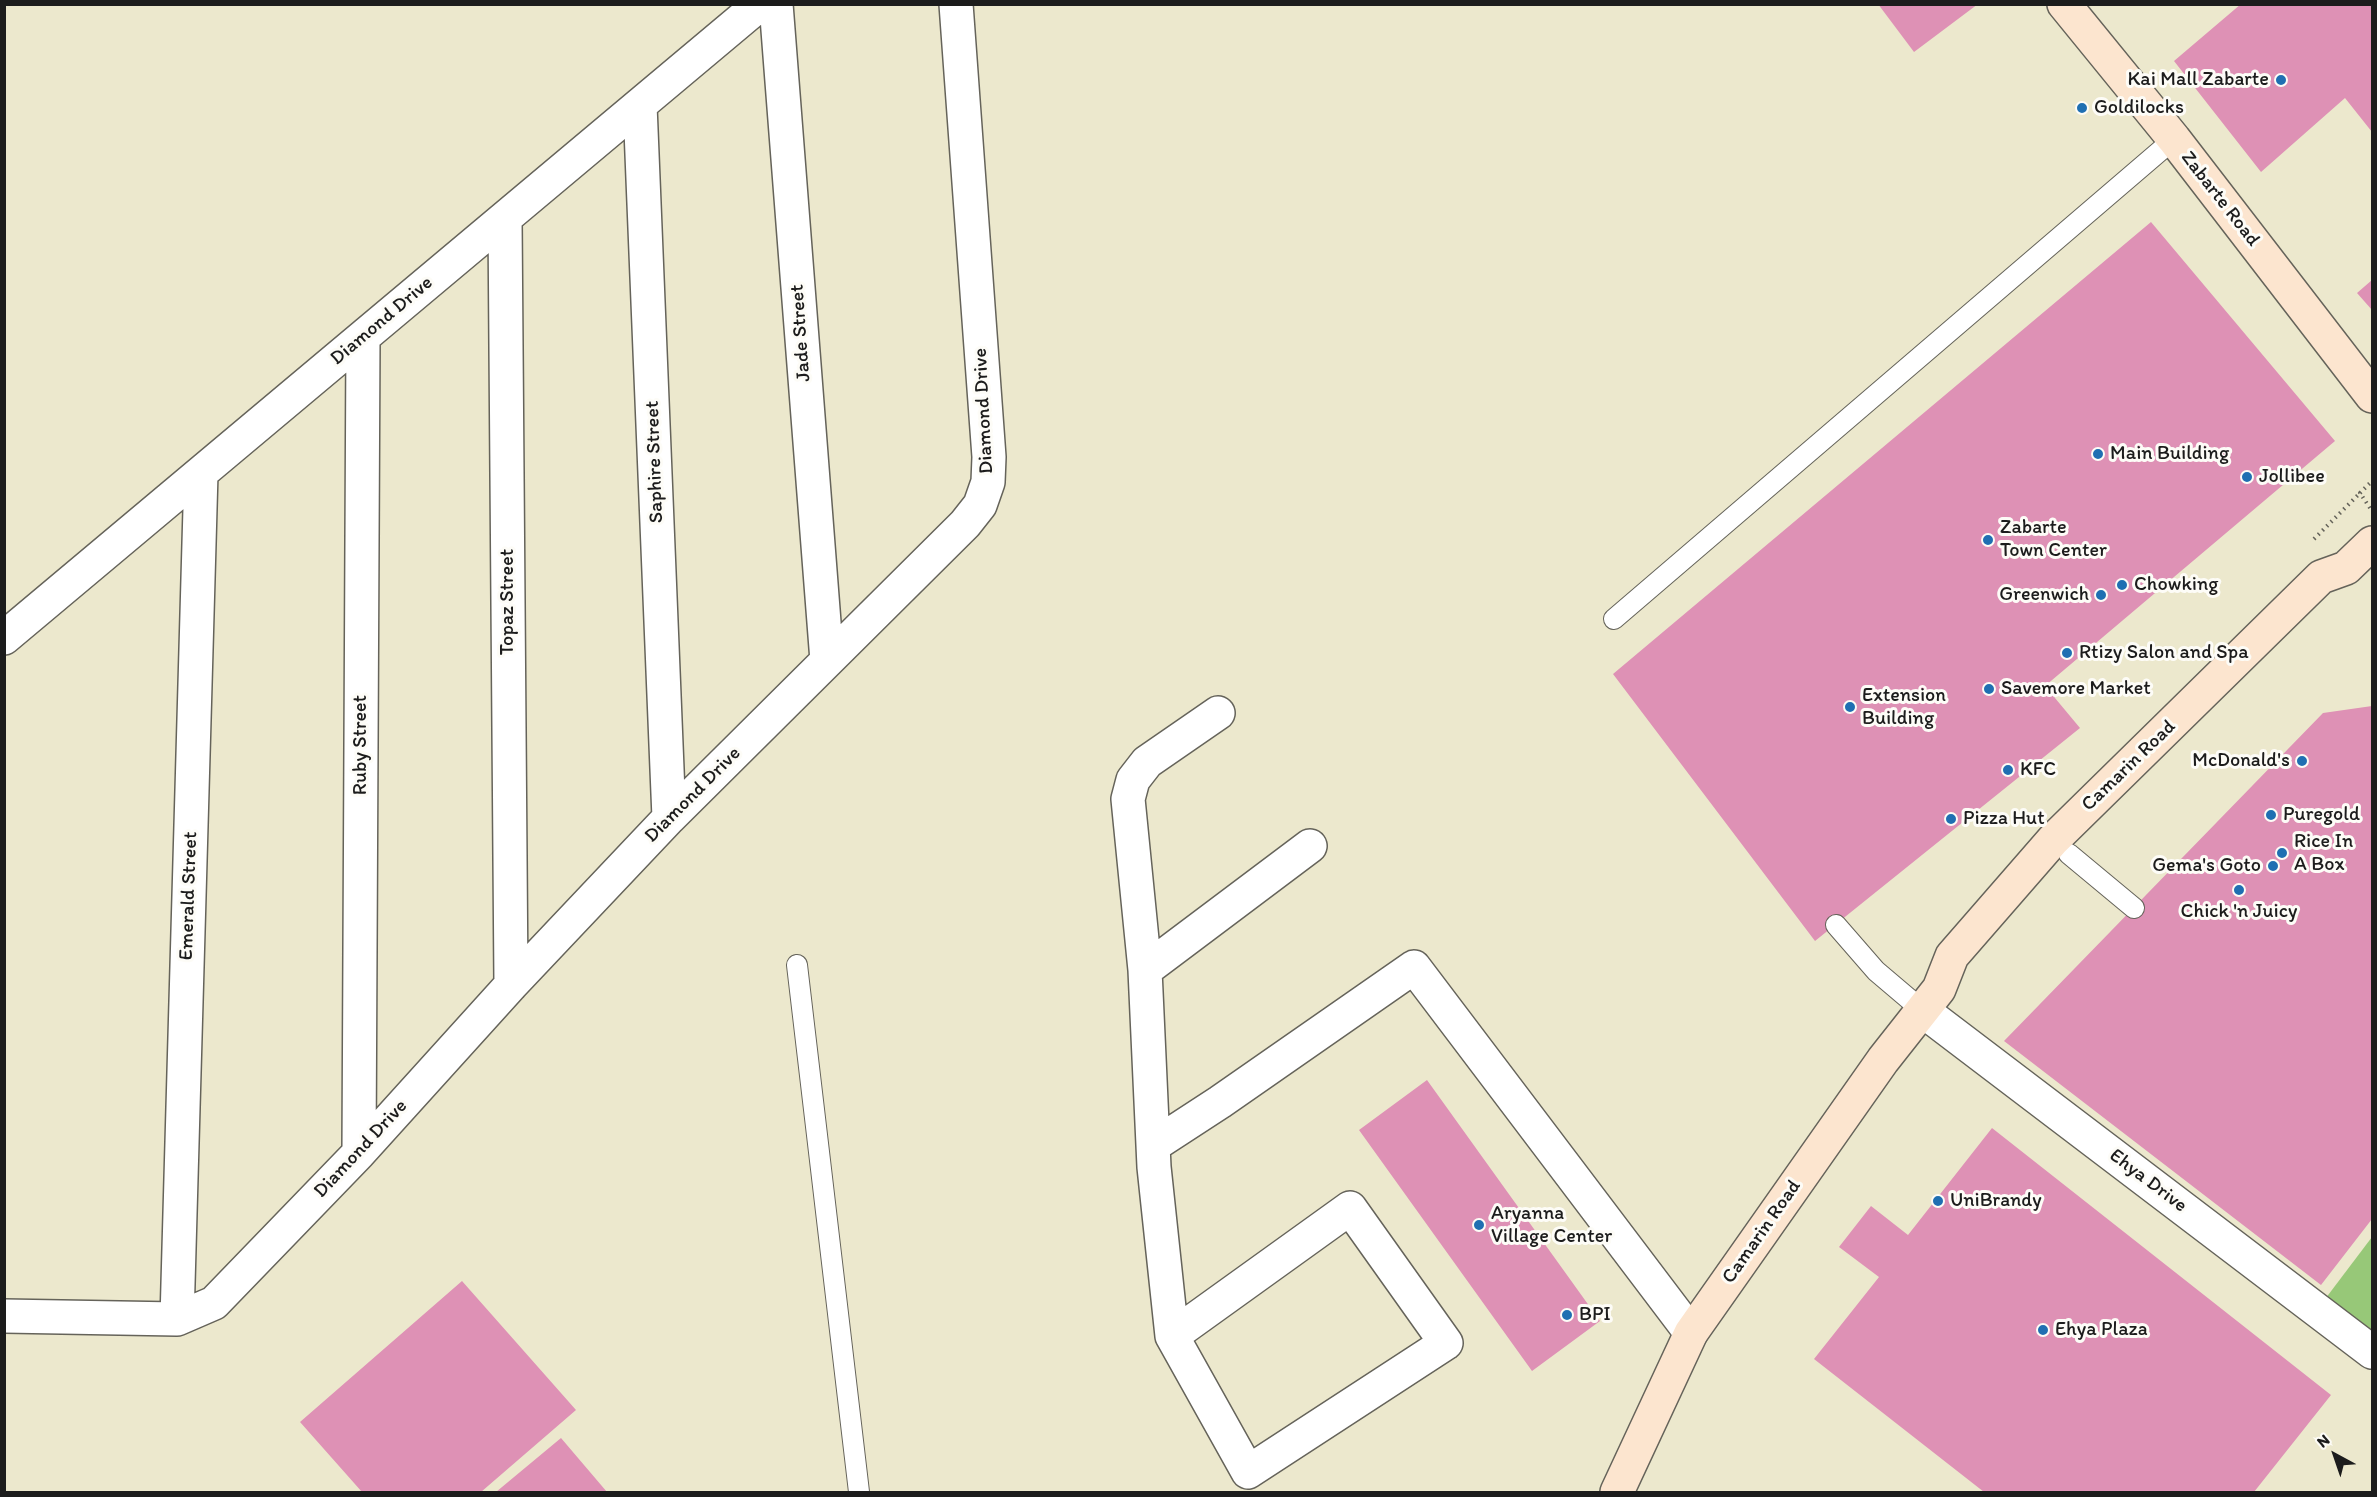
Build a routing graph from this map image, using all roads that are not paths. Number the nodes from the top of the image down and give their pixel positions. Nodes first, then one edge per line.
1 (760, 4) edge
2 (776, 4) edge
3 (956, 4) edge
4 (2064, 4) edge
5 (640, 105) junction
6 (2174, 139) junction
7 (505, 219) junction
8 (363, 337) junction
9 (2373, 396) edge
10 (201, 473) junction
11 (2373, 543) edge
12 (2346, 568) junction
13 (1614, 619) dead end
14 (4, 638) edge
15 (827, 661) junction
16 (1218, 713) dead end
17 (669, 818) junction
18 (1310, 846) dead end
19 (2069, 854) junction
20 (2134, 908) dead end
21 (1836, 925) dead end
22 (797, 965) dead end
23 (1144, 970) junction
24 (511, 985) junction
25 (1930, 999) junction
26 (1154, 1145) junction
27 (359, 1153) junction
28 (4, 1316) edge
29 (177, 1319) junction
30 (1691, 1333) junction
31 (1172, 1336) junction
32 (2373, 1352) edge
33 (859, 1492) edge
34 (1617, 1492) edge

1 - 5 street, Diamond Drive
2 - 15 street, Jade Street
3 - 15 street, Diamond Drive
4 - 6 main road, Zabarte Road
5 - 7 street, Diamond Drive
5 - 17 street, Saphire Street
6 - 9 main road, Zabarte Road
6 - 13 lane
7 - 8 street, Diamond Drive
7 - 24 street, Topaz Street
8 - 10 street, Diamond Drive
8 - 27 street, Ruby Street
10 - 14 street, Diamond Drive
10 - 29 street, Emerald Street
11 - 12 main road, Camarin Road
12 - 19 main road, Camarin Road
12 - 25 main road, Camarin Road
15 - 17 street, Diamond Drive
16 - 23 street
17 - 24 street, Diamond Drive
18 - 23 street
19 - 20 lane
19 - 25 main road, Camarin Road
21 - 25 lane
22 - 33 lane
23 - 26 street
24 - 27 street, Diamond Drive
25 - 30 main road, Camarin Road
25 - 32 street, Ehya Drive
26 - 30 street
26 - 31 street
27 - 29 street, Diamond Drive
28 - 29 street, Diamond Drive
30 - 34 main road, Camarin Road
31 - 31 street

